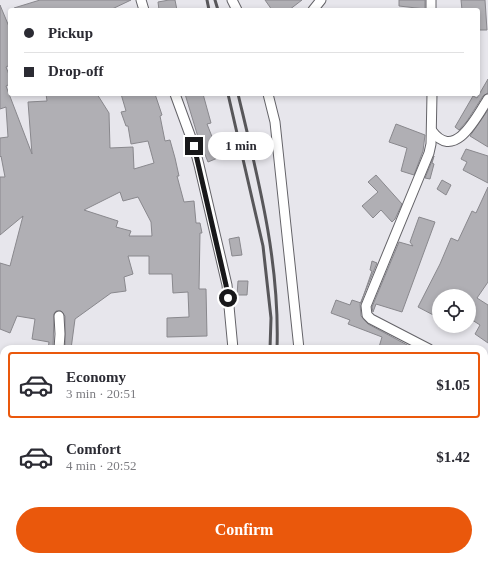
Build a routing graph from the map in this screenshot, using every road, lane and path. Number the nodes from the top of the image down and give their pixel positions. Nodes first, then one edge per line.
1 (322, 0) edge
2 (315, 8) edge
3 (175, 96) edge
4 (268, 96) edge
5 (432, 96) edge
6 (488, 99) edge
7 (432, 131) junction
8 (59, 316) dead end
9 (59, 345) edge
10 (233, 345) edge
11 (299, 345) edge
12 (421, 345) edge

1 - 2 street
3 - 10 street
4 - 11 street
5 - 7 street
6 - 7 street
7 - 12 street
8 - 9 street

